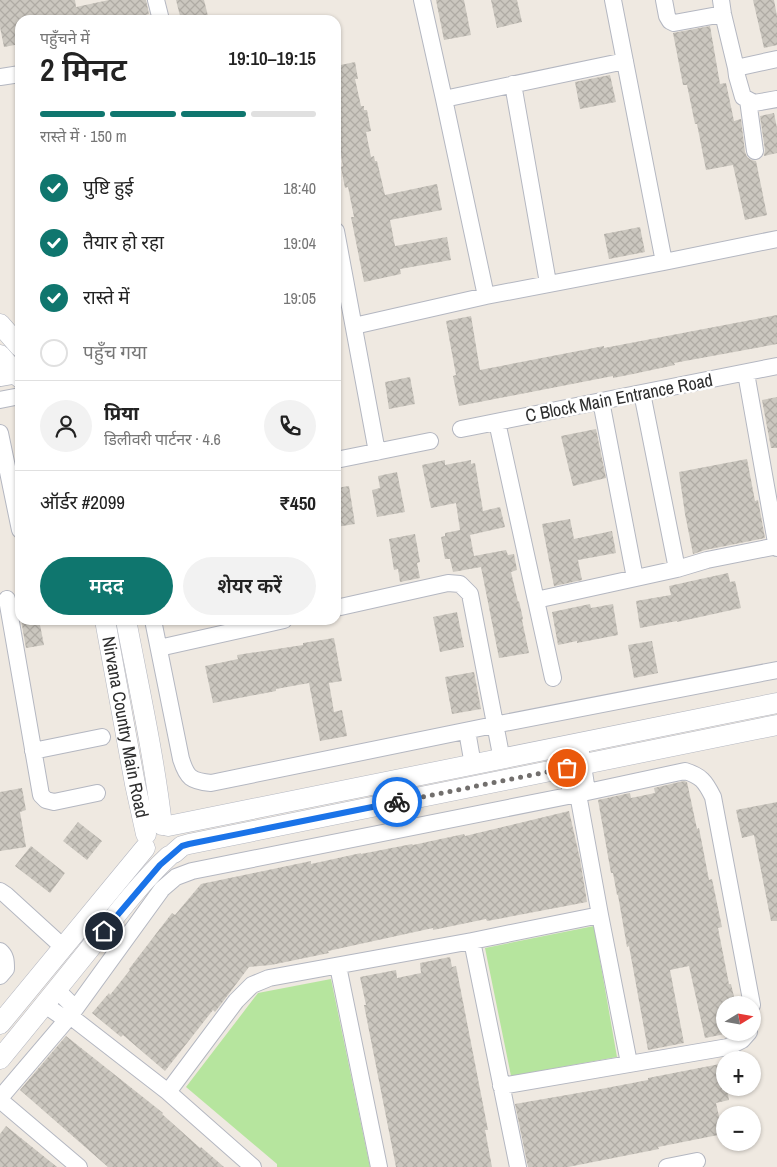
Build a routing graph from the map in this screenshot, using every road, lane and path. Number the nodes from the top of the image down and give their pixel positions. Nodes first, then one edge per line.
1 (156, 0) edge
2 (422, 0) edge
3 (613, 0) edge
4 (664, 0) edge
5 (722, 7) edge
6 (160, 15) edge
7 (777, 59) edge
8 (625, 61) junction
9 (736, 68) junction
10 (15, 75) edge
11 (0, 77) edge
12 (513, 84) junction
13 (444, 99) junction
14 (777, 99) edge
15 (748, 100) junction
16 (755, 151) dead end
17 (777, 238) edge
18 (341, 257) edge
19 (664, 262) junction
20 (548, 283) junction
21 (486, 296) junction
22 (0, 324) edge
23 (354, 326) junction
24 (15, 341) edge
25 (0, 355) edge
26 (777, 366) edge
27 (746, 373) junction
28 (12, 377) edge
29 (642, 393) junction
30 (15, 397) edge
31 (0, 400) edge
32 (601, 402) junction
33 (498, 422) junction
34 (461, 429) dead end
35 (0, 433) edge
36 (430, 441) dead end
37 (377, 452) junction
38 (341, 459) edge
39 (15, 506) edge
40 (777, 547) edge
41 (676, 569) junction
42 (635, 578) junction
43 (9, 599) edge
44 (536, 600) junction
45 (341, 607) edge
46 (106, 625) edge
47 (127, 625) edge
48 (155, 625) edge
49 (262, 625) edge
50 (159, 648) junction
51 (777, 670) edge
52 (553, 678) dead end
53 (777, 704) edge
54 (494, 725) junction
55 (777, 725) edge
56 (467, 731) junction
57 (102, 737) dead end
58 (570, 746) junction
59 (34, 752) junction
60 (502, 760) junction
61 (474, 765) junction
62 (575, 766) junction
63 (97, 793) dead end
64 (578, 794) junction
65 (156, 833) junction
66 (172, 854) junction
67 (0, 891) edge
68 (600, 915) junction
69 (472, 941) junction
70 (63, 946) junction
71 (0, 951) edge
72 (338, 966) junction
73 (0, 976) edge
74 (750, 996) edge
75 (51, 998) junction
76 (70, 1016) junction
77 (0, 1024) edge
78 (740, 1041) edge
79 (0, 1059) edge
80 (629, 1063) junction
81 (501, 1086) junction
82 (168, 1092) junction
83 (0, 1099) edge
84 (698, 1161) dead end
85 (79, 1167) edge
86 (253, 1167) edge
87 (379, 1167) edge
88 (518, 1167) edge
89 (667, 1167) edge

1 - 6 street
2 - 13 street
3 - 8 street
4 - 5 street
5 - 9 street
7 - 9 street
8 - 12 street
8 - 19 street
9 - 15 street
10 - 11 street
12 - 13 street
12 - 20 street
13 - 21 street
14 - 15 street
15 - 16 street
17 - 19 street
18 - 23 street
19 - 20 street
20 - 21 street
21 - 23 street
22 - 24 street
23 - 37 street
25 - 28 street
26 - 27 street, C Block Main Entrance Road
27 - 29 street, C Block Main Entrance Road
27 - 40 street
29 - 32 street, C Block Main Entrance Road
29 - 41 street
30 - 31 street
32 - 33 street, C Block Main Entrance Road
32 - 42 street
33 - 34 street, C Block Main Entrance Road
33 - 44 street
35 - 39 street
36 - 37 street
37 - 38 street
40 - 41 street
41 - 42 street
42 - 44 street
43 - 59 street
44 - 52 street
45 - 54 street
46 - 65 street, Nirvana Country Main Road
47 - 65 street, Nirvana Country Main Road
48 - 50 street
49 - 50 street
50 - 56 street
51 - 54 street
53 - 58 street, Nirvana Country Main Road
54 - 56 street
54 - 60 street
55 - 62 street
56 - 61 street
57 - 59 street
58 - 60 street, Nirvana Country Main Road
58 - 62 street
59 - 63 street
60 - 61 street, Nirvana Country Main Road
61 - 65 street, Nirvana Country Main Road
62 - 64 street
62 - 66 street
64 - 68 street
64 - 74 street
64 - 76 street
65 - 66 street
65 - 66 street
65 - 70 street
66 - 75 street
67 - 70 street
68 - 69 street
68 - 80 street
69 - 72 street
69 - 81 street
70 - 77 street
71 - 73 street
72 - 82 street
72 - 87 street
75 - 76 street
75 - 79 street
76 - 82 street
76 - 83 street
78 - 80 street
80 - 81 street
81 - 88 street
82 - 86 street
83 - 85 street
84 - 89 street

